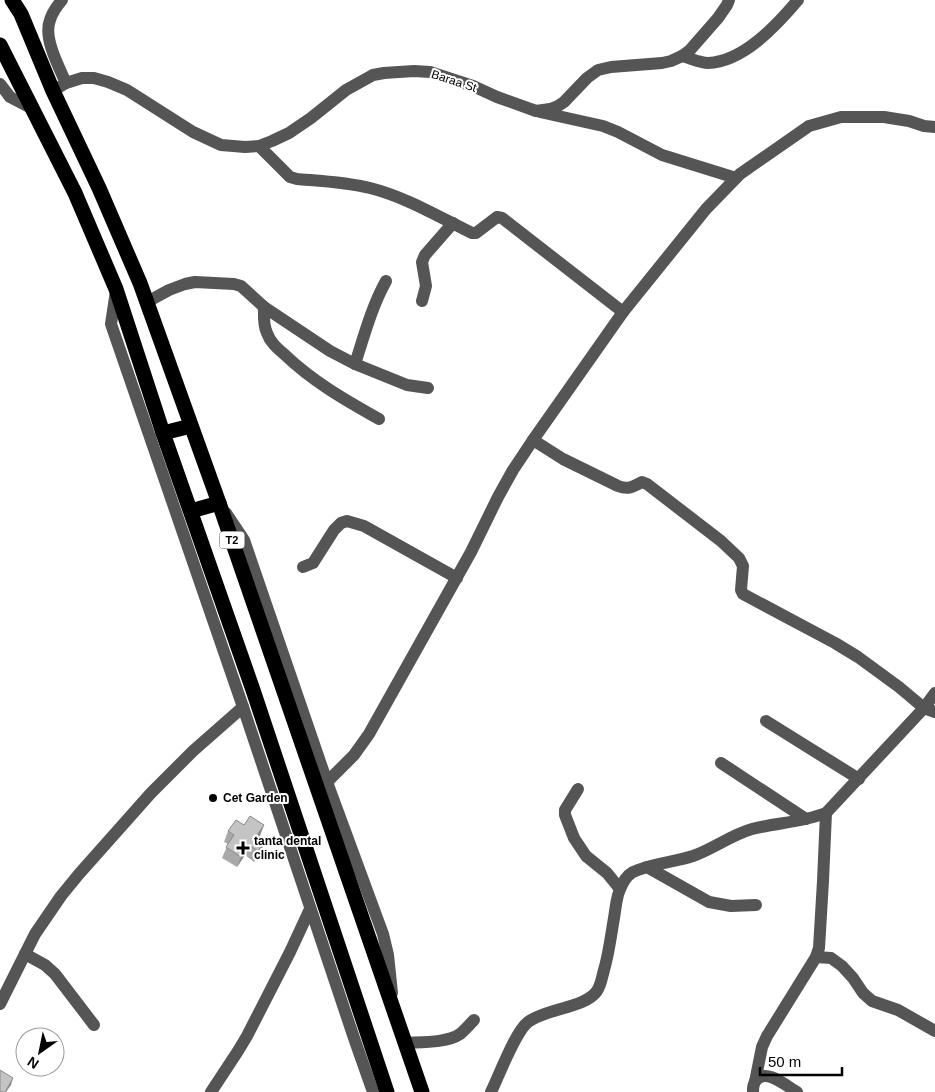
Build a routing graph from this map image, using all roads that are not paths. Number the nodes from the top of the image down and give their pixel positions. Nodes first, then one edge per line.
1 (12, 0) edge
2 (62, 0) edge
3 (729, 0) edge
4 (798, 0) edge
5 (0, 45) edge
6 (682, 56) junction
7 (0, 84) edge
8 (59, 87) junction
9 (33, 109) junction
10 (536, 111) junction
11 (935, 128) edge
12 (259, 146) junction
13 (736, 178) junction
14 (453, 223) junction
15 (386, 281) dead end
16 (116, 289) junction
17 (147, 302) junction
18 (422, 302) dead end
19 (264, 307) junction
20 (623, 312) junction
21 (355, 364) junction
22 (428, 388) dead end
23 (379, 419) dead end
24 (191, 426) junction
25 (163, 433) junction
26 (533, 440) junction
27 (220, 504) junction
28 (191, 511) junction
29 (303, 567) dead end
30 (456, 578) junction
31 (935, 693) edge
32 (243, 707) junction
33 (929, 710) edge
34 (766, 721) dead end
35 (721, 763) dead end
36 (859, 779) junction
37 (327, 782) junction
38 (578, 789) dead end
39 (826, 813) junction
40 (806, 819) junction
41 (648, 867) junction
42 (620, 889) junction
43 (756, 905) dead end
44 (310, 909) junction
45 (25, 954) junction
46 (816, 957) junction
47 (0, 1004) edge
48 (392, 1005) junction
49 (474, 1020) dead end
50 (94, 1024) dead end
51 (935, 1030) edge
52 (405, 1043) junction
53 (754, 1087) edge
54 (211, 1092) edge
55 (373, 1092) edge
56 (387, 1092) edge
57 (422, 1092) edge
58 (491, 1092) edge
59 (797, 1092) edge

1 - 8 highway, T2
2 - 8 street
3 - 6 street
4 - 6 street
5 - 9 highway, T2
6 - 10 street
7 - 9 street
8 - 12 street, Baraa St
8 - 17 highway, T2
9 - 16 highway, T2
10 - 12 street, Baraa St
10 - 13 street, Baraa St
11 - 13 street
12 - 14 street
13 - 20 street
14 - 18 street
14 - 20 street
15 - 21 street
16 - 25 highway, T2
16 - 32 street
17 - 19 street
17 - 24 highway, T2
19 - 21 street
19 - 23 street
20 - 26 street
21 - 22 street
24 - 25 highway
24 - 27 highway, T2
25 - 28 highway, T2
26 - 30 street
26 - 33 street
27 - 28 highway
27 - 37 street
27 - 48 highway, T2
28 - 56 highway, T2
29 - 30 street
30 - 37 street
31 - 33 street
32 - 44 street
32 - 45 street
33 - 36 street
34 - 36 street
35 - 40 street
36 - 39 street
37 - 48 street
38 - 42 street
39 - 40 street
39 - 46 street
40 - 41 street
41 - 42 street
41 - 43 street
42 - 58 street
44 - 54 street
44 - 55 street
45 - 47 street
45 - 50 street
46 - 51 street
46 - 53 street
48 - 52 highway, T2
49 - 52 street
52 - 57 highway, T2
53 - 59 street

